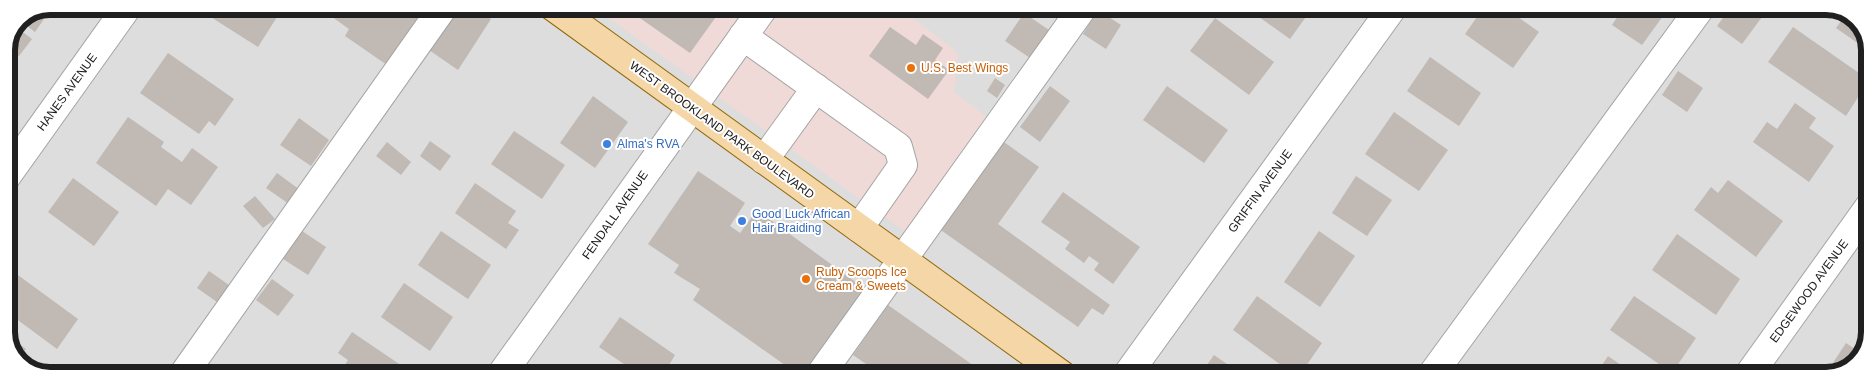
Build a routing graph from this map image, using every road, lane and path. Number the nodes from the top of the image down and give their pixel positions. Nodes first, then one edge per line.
1 (122, 15) edge
2 (438, 15) edge
3 (564, 15) edge
4 (758, 15) edge
5 (1077, 15) edge
6 (1386, 15) edge
7 (1695, 15) edge
8 (742, 36) junction
9 (816, 88) junction
10 (691, 108) junction
11 (764, 160) junction
12 (15, 164) edge
13 (1861, 218) edge
14 (859, 228) junction
15 (902, 260) junction
16 (190, 367) edge
17 (507, 367) edge
18 (826, 367) edge
19 (1051, 367) edge
20 (1133, 367) edge
21 (1438, 367) edge
22 (1754, 367) edge

1 - 12 street, HANES AVENUE
2 - 16 street
3 - 10 main road, WEST BROOKLAND PARK BOULEVARD
4 - 8 street, FENDALL AVENUE
5 - 15 street
6 - 20 street, GRIFFIN AVENUE
7 - 21 street
8 - 9 street
8 - 10 street, FENDALL AVENUE
9 - 11 street
9 - 14 street
10 - 11 main road, WEST BROOKLAND PARK BOULEVARD
10 - 17 street, FENDALL AVENUE
11 - 14 main road, WEST BROOKLAND PARK BOULEVARD
13 - 22 street, EDGEWOOD AVENUE
14 - 15 main road, WEST BROOKLAND PARK BOULEVARD
15 - 18 street
15 - 19 main road, WEST BROOKLAND PARK BOULEVARD

